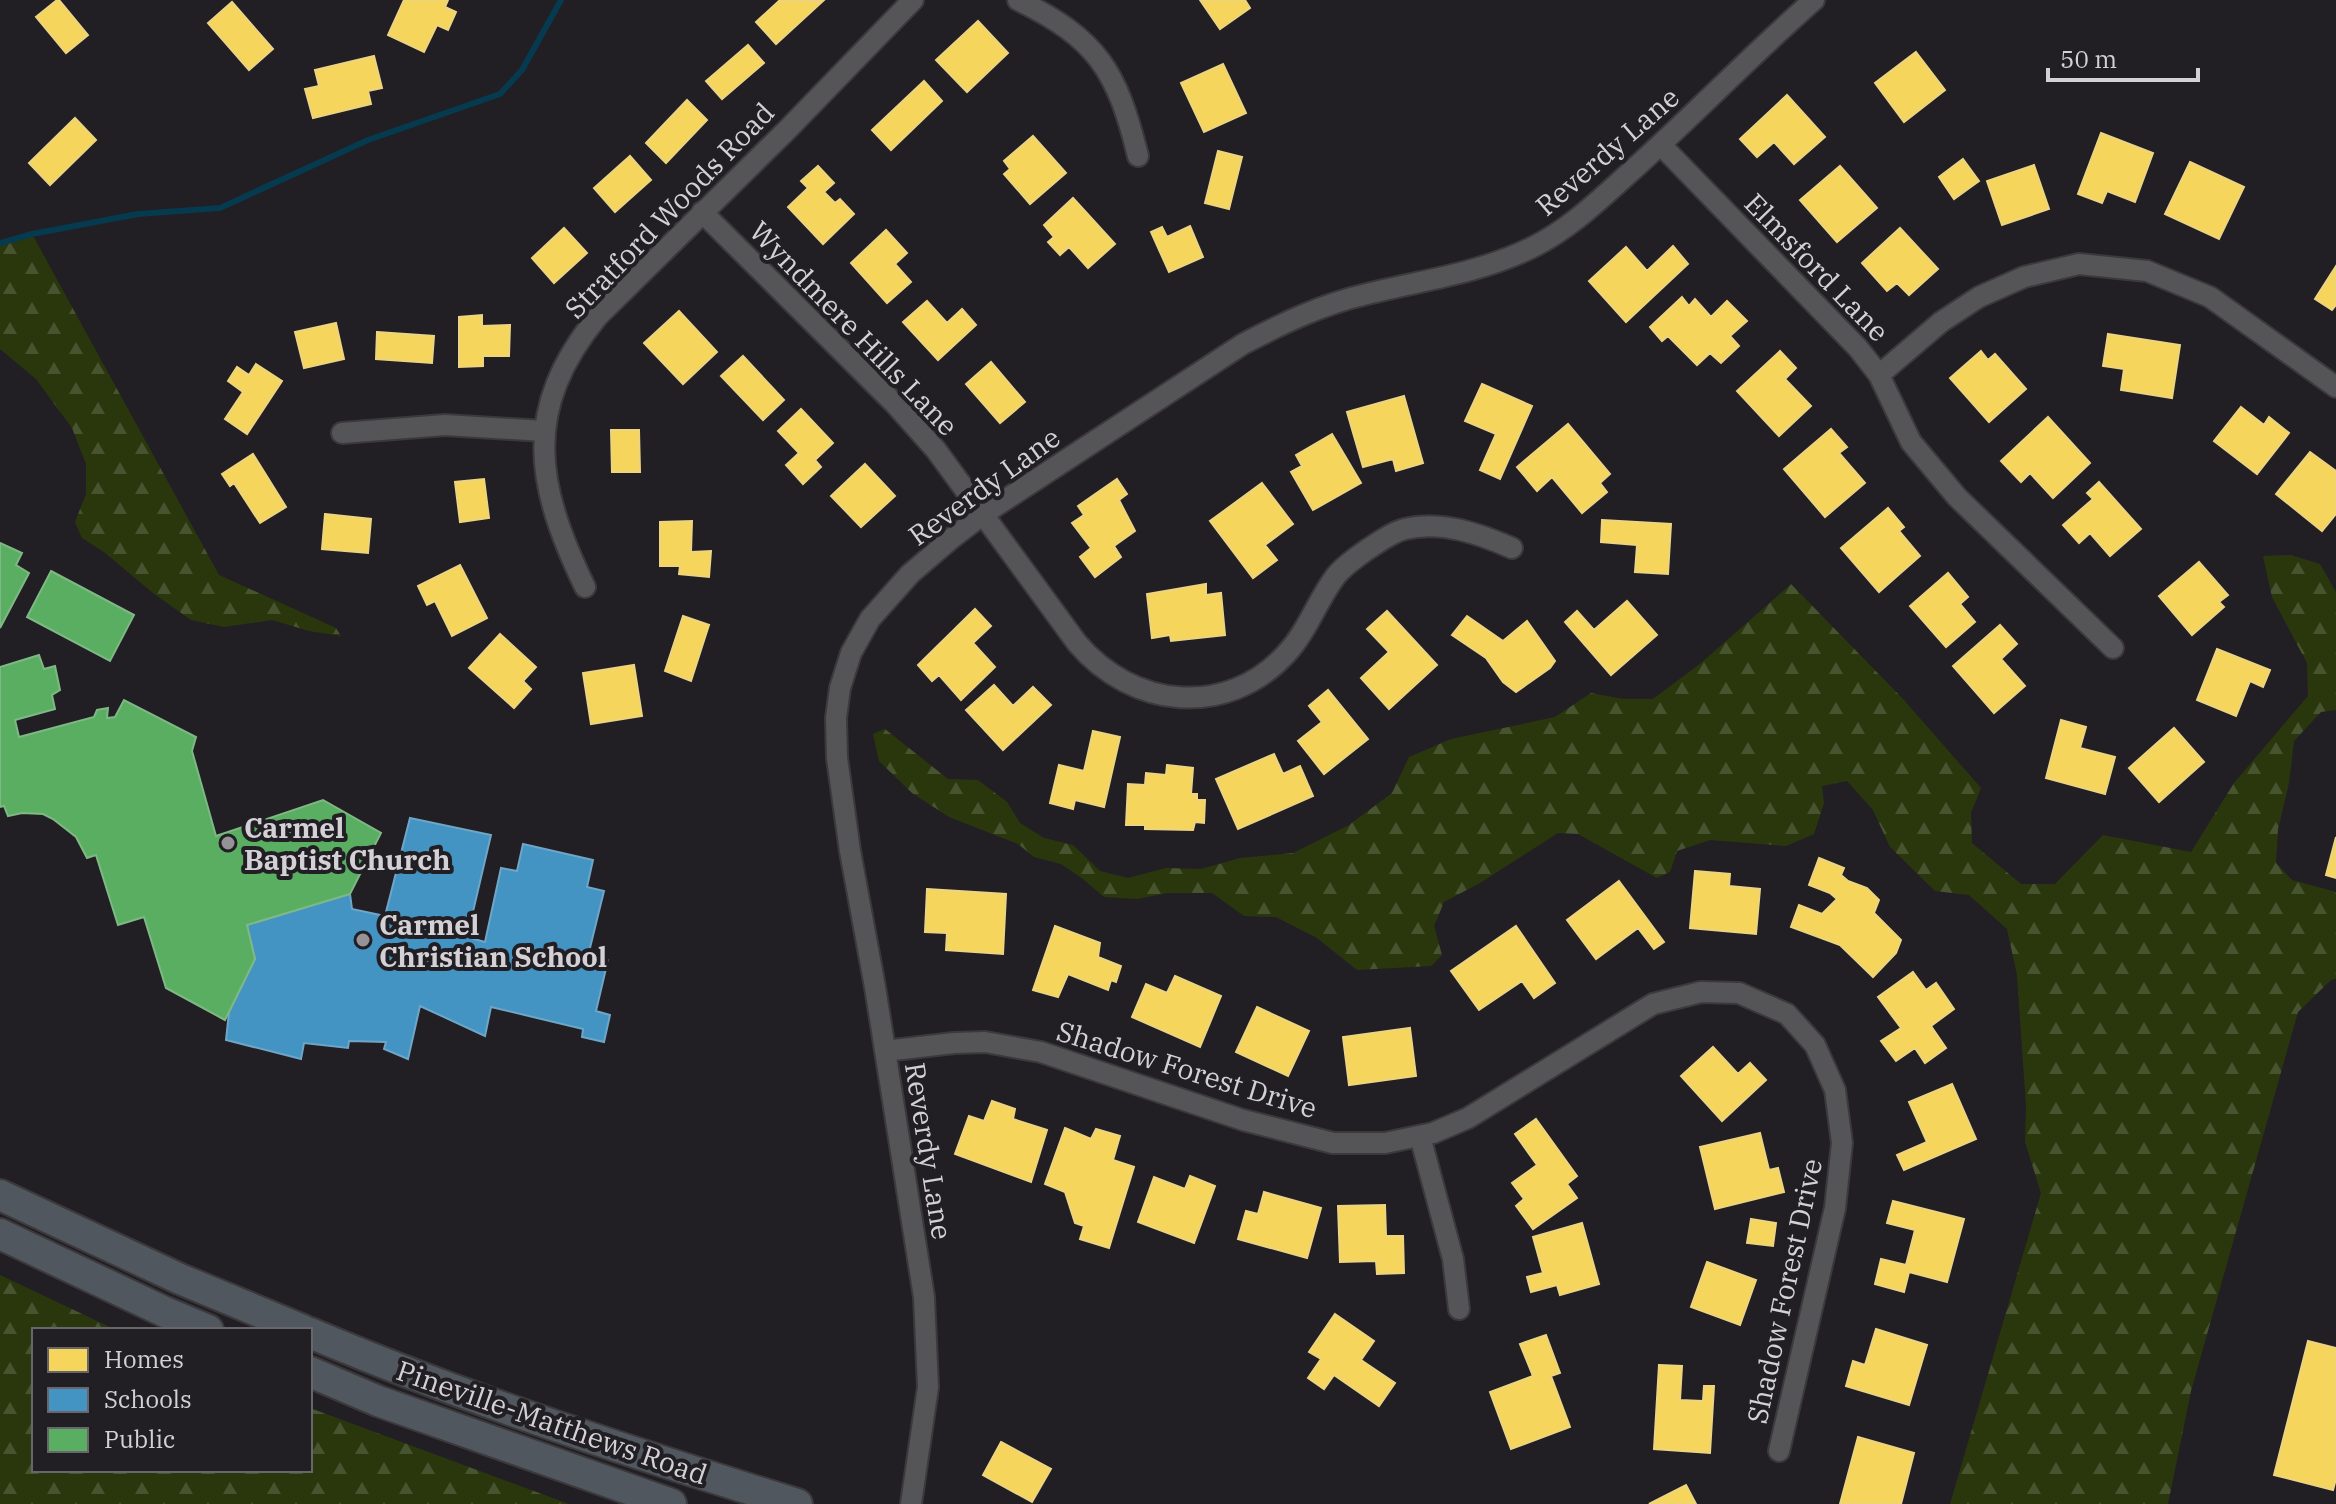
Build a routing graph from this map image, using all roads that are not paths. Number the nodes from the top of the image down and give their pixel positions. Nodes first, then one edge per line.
1 (913, 0) edge
2 (1018, 0) edge
3 (1814, 0) edge
4 (1661, 145) junction
5 (1138, 156) dead end
6 (702, 212) junction
7 (1879, 375) junction
8 (2336, 387) edge
9 (544, 431) junction
10 (342, 433) dead end
11 (982, 515) junction
12 (1512, 548) dead end
13 (585, 587) dead end
14 (2113, 648) dead end
15 (885, 1051) junction
16 (1420, 1136) junction
17 (0, 1195) edge
18 (0, 1234) edge
19 (1459, 1309) dead end
20 (203, 1328) edge
21 (298, 1328) edge
22 (312, 1334) edge
23 (312, 1373) edge
24 (1779, 1451) dead end
25 (671, 1504) edge
26 (797, 1504) edge
27 (911, 1504) edge

1 - 6 street, Stratford Woods Road
2 - 5 street
3 - 4 street, Reverdy Lane
4 - 7 street, Elmsford Lane
4 - 11 street, Reverdy Lane
6 - 9 street, Stratford Woods Road
6 - 11 street, Wyndmere Hills Lane
7 - 8 street
7 - 14 street, Elmsford Lane
9 - 10 street
9 - 13 street, Stratford Woods Road
11 - 12 street, Wyndmere Hills Lane
11 - 15 street, Reverdy Lane
15 - 16 street, Shadow Forest Drive
15 - 27 street, Reverdy Lane
16 - 19 street
16 - 24 street, Shadow Forest Drive
17 - 21 main road
18 - 20 main road
22 - 26 main road, Pineville-Matthews Road
23 - 25 main road, Pineville-Matthews Road

